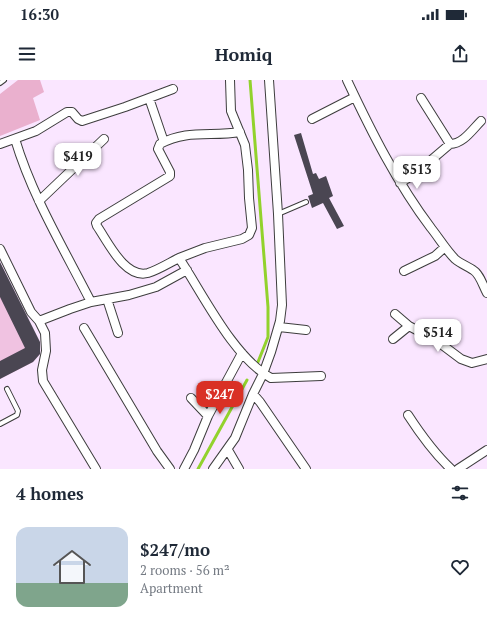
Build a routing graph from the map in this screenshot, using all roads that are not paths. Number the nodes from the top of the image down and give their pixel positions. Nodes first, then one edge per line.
1 (4, 80) edge
2 (230, 80) edge
3 (268, 80) edge
4 (347, 80) edge
5 (0, 84) edge
6 (173, 89) dead end
7 (355, 97) junction
8 (149, 98) junction
9 (421, 98) dead end
10 (312, 119) dead end
11 (481, 121) dead end
12 (240, 132) junction
13 (15, 139) junction
14 (104, 139) dead end
15 (164, 142) junction
16 (0, 144) edge
17 (450, 144) junction
18 (400, 183) junction
19 (40, 201) junction
20 (306, 202) dead end
21 (278, 214) junction
22 (445, 247) junction
23 (0, 249) edge
24 (178, 258) junction
25 (187, 270) junction
26 (404, 271) dead end
27 (487, 293) edge
28 (107, 299) junction
29 (91, 302) junction
30 (395, 314) dead end
31 (39, 321) junction
32 (409, 326) junction
33 (278, 327) junction
34 (84, 328) dead end
35 (306, 330) dead end
36 (118, 332) dead end
37 (393, 339) dead end
38 (242, 353) junction
39 (487, 359) edge
40 (263, 374) junction
41 (321, 376) dead end
42 (7, 389) dead end
43 (253, 394) junction
44 (191, 398) dead end
45 (408, 415) dead end
46 (208, 416) junction
47 (0, 424) edge
48 (228, 450) junction
49 (487, 450) edge
50 (96, 469) edge
51 (170, 469) edge
52 (184, 469) edge
53 (213, 469) edge
54 (239, 469) edge
55 (306, 469) edge
56 (451, 469) edge
57 (458, 469) edge

1 - 5 lane
2 - 12 street
3 - 21 street
4 - 7 street
6 - 8 street
7 - 10 street
7 - 18 street
8 - 13 street
8 - 15 street
9 - 17 street
11 - 17 street
12 - 15 street
12 - 24 street
13 - 16 street
13 - 19 street
14 - 19 street
15 - 24 street
17 - 18 street
18 - 22 street
19 - 29 street
20 - 21 lane
21 - 33 street
22 - 26 street
22 - 27 street
23 - 31 street
24 - 25 street
25 - 28 street
25 - 38 street
28 - 29 street
28 - 36 street
29 - 31 street
30 - 32 street
31 - 50 street
32 - 37 street
32 - 39 street
33 - 35 street
33 - 40 street
34 - 51 street
38 - 40 street
38 - 46 street
40 - 41 street
40 - 43 street
42 - 47 lane
43 - 48 street
43 - 55 street
44 - 46 street
45 - 56 street
46 - 52 street
48 - 53 street
48 - 54 street
49 - 57 street

